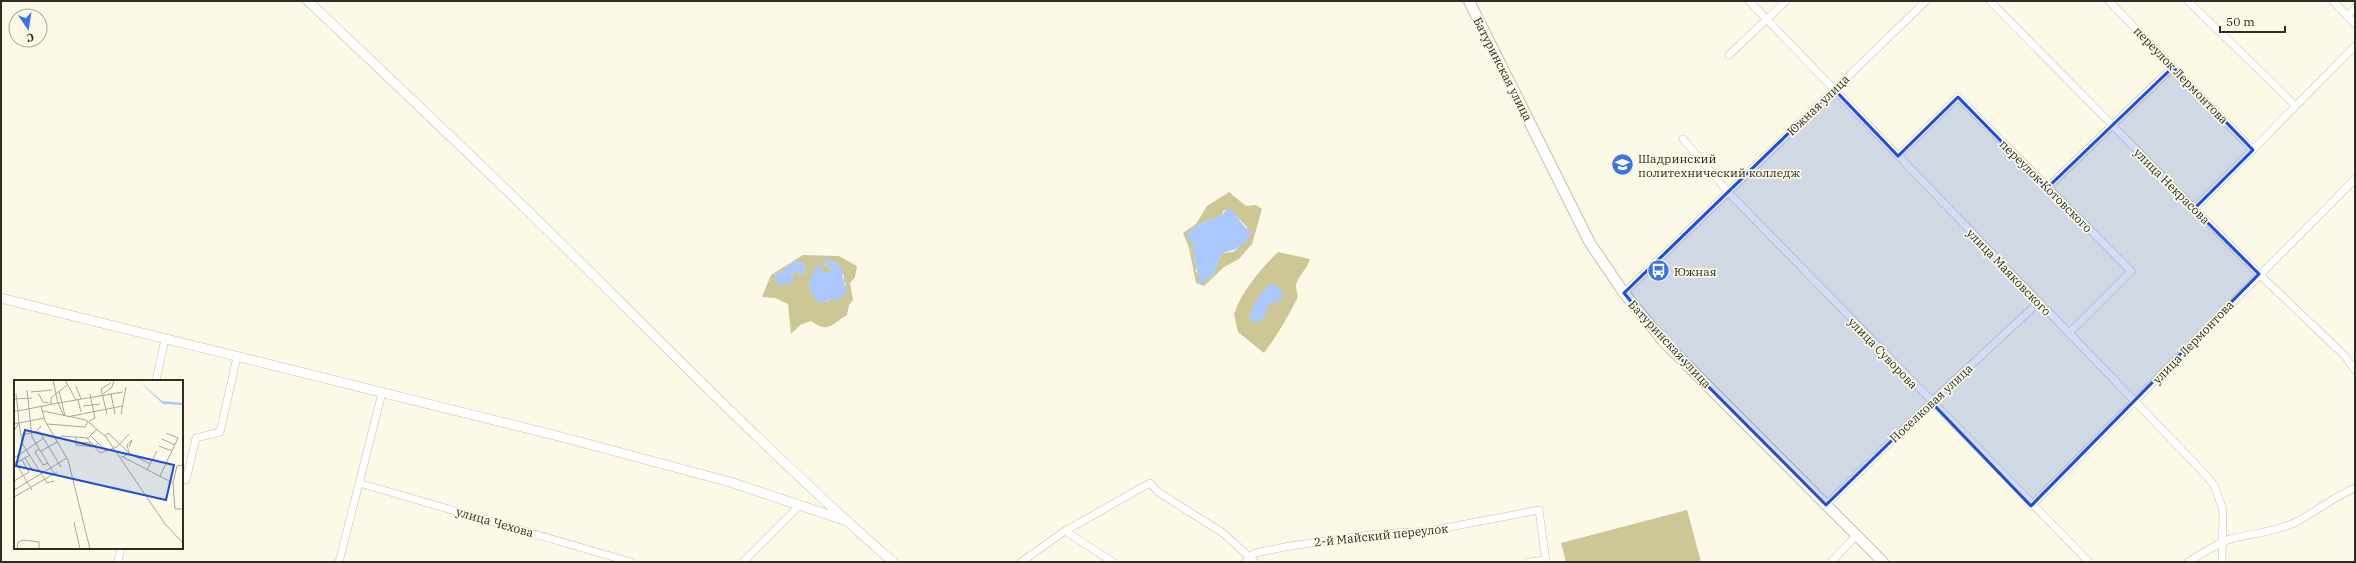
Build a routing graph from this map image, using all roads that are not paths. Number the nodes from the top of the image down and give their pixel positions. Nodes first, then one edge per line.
1 (308, 1) edge
2 (1469, 1) edge
3 (1749, 1) edge
4 (1786, 1) edge
5 (1926, 1) edge
6 (1990, 1) edge
7 (2109, 1) edge
8 (2188, 1) edge
9 (2333, 1) edge
10 (2355, 8) edge
11 (2347, 16) junction
12 (1767, 20) junction
13 (2355, 24) edge
14 (2355, 46) edge
15 (1729, 55) dead end
16 (2173, 67) junction
17 (1834, 89) junction
18 (2296, 106) junction
19 (2112, 125) junction
20 (1683, 139) dead end
21 (2253, 150) junction
22 (1898, 156) junction
23 (2355, 179) edge
24 (2047, 188) junction
25 (1728, 192) junction
26 (2194, 209) junction
27 (2259, 274) junction
28 (1624, 293) junction
29 (1, 298) edge
30 (2038, 303) junction
31 (2069, 333) junction
32 (165, 339) junction
33 (237, 357) junction
34 (2355, 370) edge
35 (156, 380) edge
36 (382, 393) junction
37 (2135, 401) junction
38 (1931, 402) junction
39 (186, 480) dead end
40 (359, 483) junction
41 (2355, 488) edge
42 (800, 505) junction
43 (1826, 505) junction
44 (2032, 506) junction
45 (847, 521) junction
46 (1065, 531) junction
47 (1856, 535) junction
48 (2221, 543) junction
49 (121, 549) edge
50 (1250, 560) edge
51 (1546, 561) edge
52 (118, 562) edge
53 (339, 562) edge
54 (631, 562) edge
55 (743, 562) edge
56 (893, 562) edge
57 (1020, 562) edge
58 (1113, 562) edge
59 (1530, 562) edge
60 (1831, 562) edge
61 (1883, 562) edge
62 (2089, 562) edge
63 (2188, 562) edge
64 (2222, 562) edge

1 - 45 street
2 - 28 main road, Батуринская улица
3 - 12 street, улица Маяковского
4 - 12 street
5 - 17 street, Южная улица
6 - 19 street, улица Некрасова
7 - 16 street, переулок Лермонтова
8 - 18 street
9 - 11 street
10 - 11 street
11 - 13 street
12 - 15 street
12 - 17 street, улица Маяковского
14 - 18 street
16 - 19 street
16 - 21 street, переулок Лермонтова
17 - 22 street, улица Маяковского
17 - 25 street, Южная улица
18 - 21 street
19 - 24 street
19 - 26 street, улица Некрасова
20 - 25 street, улица Суворова
21 - 26 street
22 - 24 street, переулок Котовского
22 - 30 street, улица Маяковского
23 - 27 street, улица Лермонтова
24 - 31 street, переулок Котовского
25 - 28 street, Южная улица
25 - 38 street, улица Суворова
26 - 27 street, улица Некрасова
27 - 34 street, улица Некрасова
27 - 37 street, улица Лермонтова
28 - 43 main road, Батуринская улица
29 - 32 street
30 - 31 street, улица Маяковского
30 - 38 street, Поселковая улица
31 - 37 street, улица Маяковского
32 - 33 street
32 - 35 street
33 - 36 street
33 - 39 street
36 - 40 street
36 - 42 street
37 - 44 street, улица Лермонтова
37 - 48 street, улица Маяковского
38 - 43 street, Поселковая улица
38 - 44 street, улица Суворова
40 - 53 street
40 - 54 street, улица Чехова
41 - 48 street
42 - 45 street
42 - 55 street
43 - 47 main road, Батуринская улица
44 - 62 street, улица Суворова
45 - 56 street
46 - 50 street
46 - 57 street
46 - 58 street
47 - 60 street
47 - 61 main road, Батуринская улица
48 - 63 street
48 - 64 street, улица Маяковского
49 - 52 street
50 - 51 street, 2-й Майский переулок
51 - 59 street

